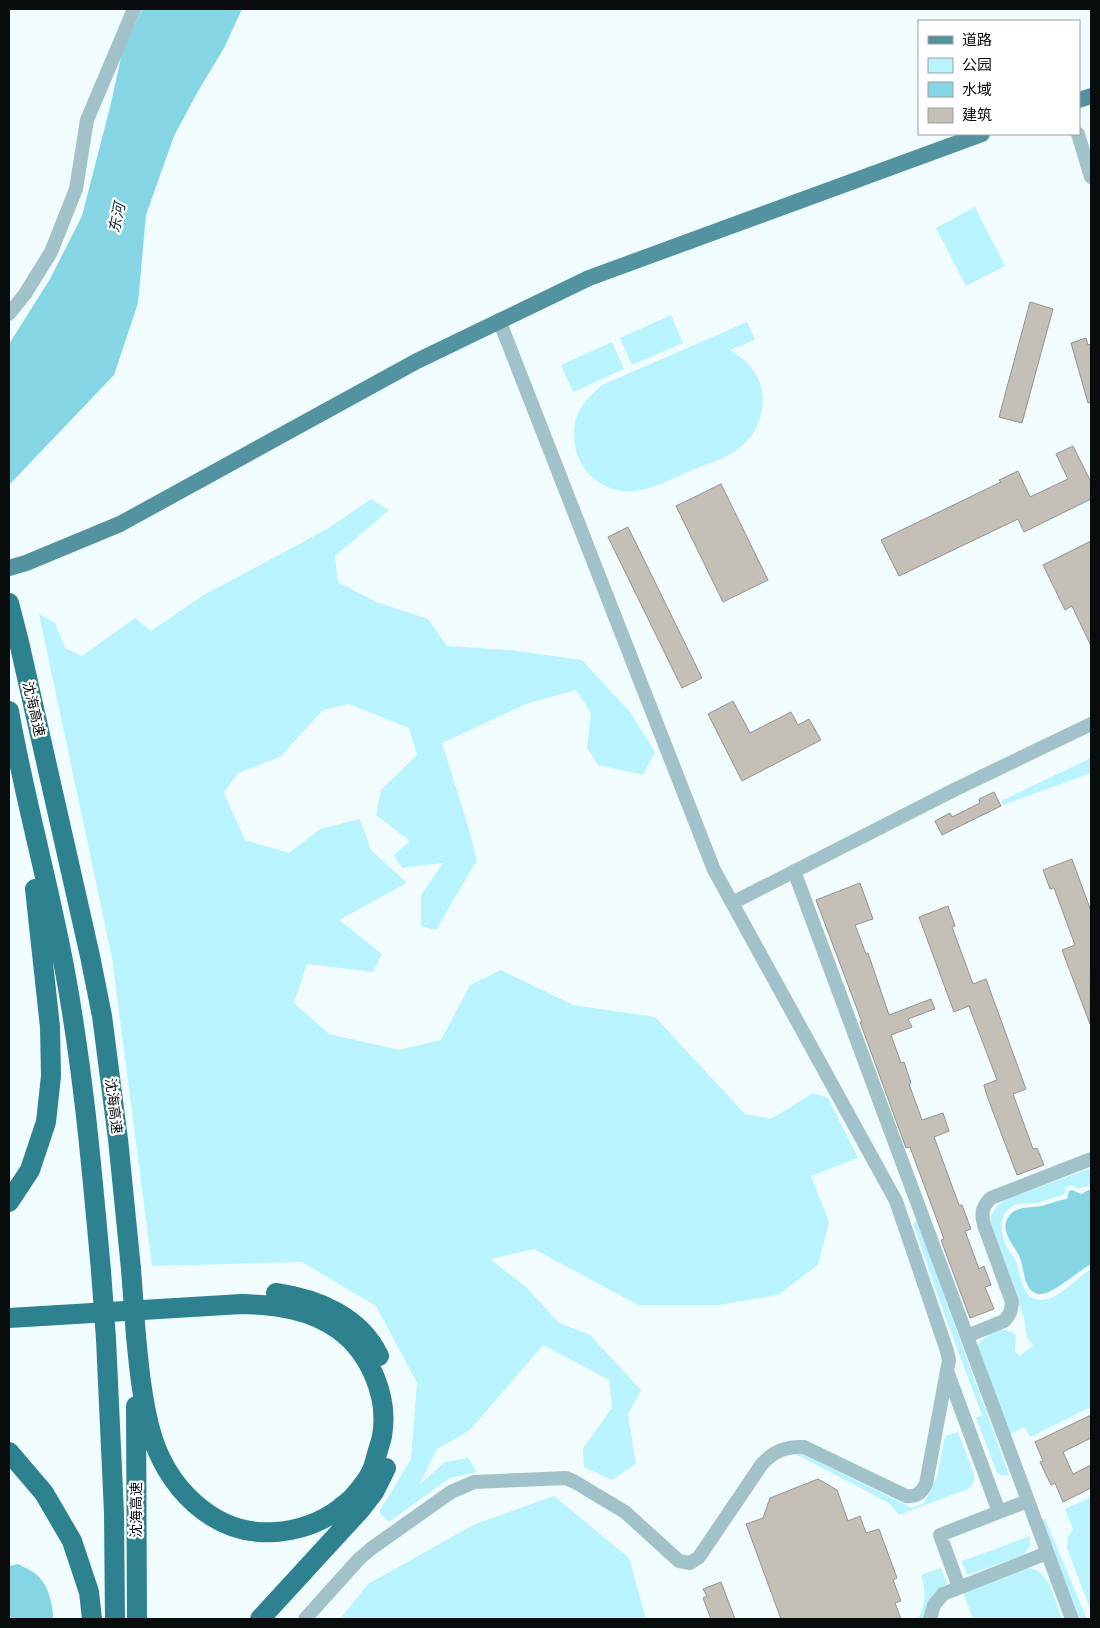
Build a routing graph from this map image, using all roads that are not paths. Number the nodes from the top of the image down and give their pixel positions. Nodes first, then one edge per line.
1 (134, 9) edge
2 (979, 135) edge
3 (1078, 135) edge
4 (1091, 177) edge
5 (9, 314) edge
6 (499, 320) junction
7 (9, 568) edge
8 (9, 603) edge
9 (9, 711) edge
10 (1091, 724) edge
11 (17, 754) junction
12 (794, 871) junction
13 (732, 903) junction
14 (1091, 1159) edge
15 (9, 1202) edge
16 (9, 1308) edge
17 (9, 1318) edge
18 (136, 1336) junction
19 (967, 1336) junction
20 (947, 1371) junction
21 (9, 1452) edge
22 (1028, 1502) junction
23 (999, 1512) junction
24 (1047, 1553) junction
25 (959, 1587) junction
26 (92, 1619) edge
27 (114, 1619) edge
28 (137, 1619) edge
29 (260, 1619) edge
30 (305, 1619) edge
31 (930, 1619) edge
32 (1072, 1619) edge

1 - 5 street
2 - 6 main road
3 - 4 street
6 - 7 main road
6 - 13 street
8 - 18 highway, 沈海高速, bridge
9 - 11 highway, 沈海高速
10 - 12 street
11 - 15 highway
11 - 27 highway, 沈海高速, bridge
12 - 13 street
12 - 19 street
13 - 20 street
14 - 19 street
16 - 29 highway
17 - 18 highway
18 - 28 highway, 沈海高速
19 - 22 street
20 - 23 street
20 - 30 street
21 - 26 highway
22 - 23 street
22 - 24 street
23 - 25 street
24 - 25 street
24 - 32 street
25 - 31 street

